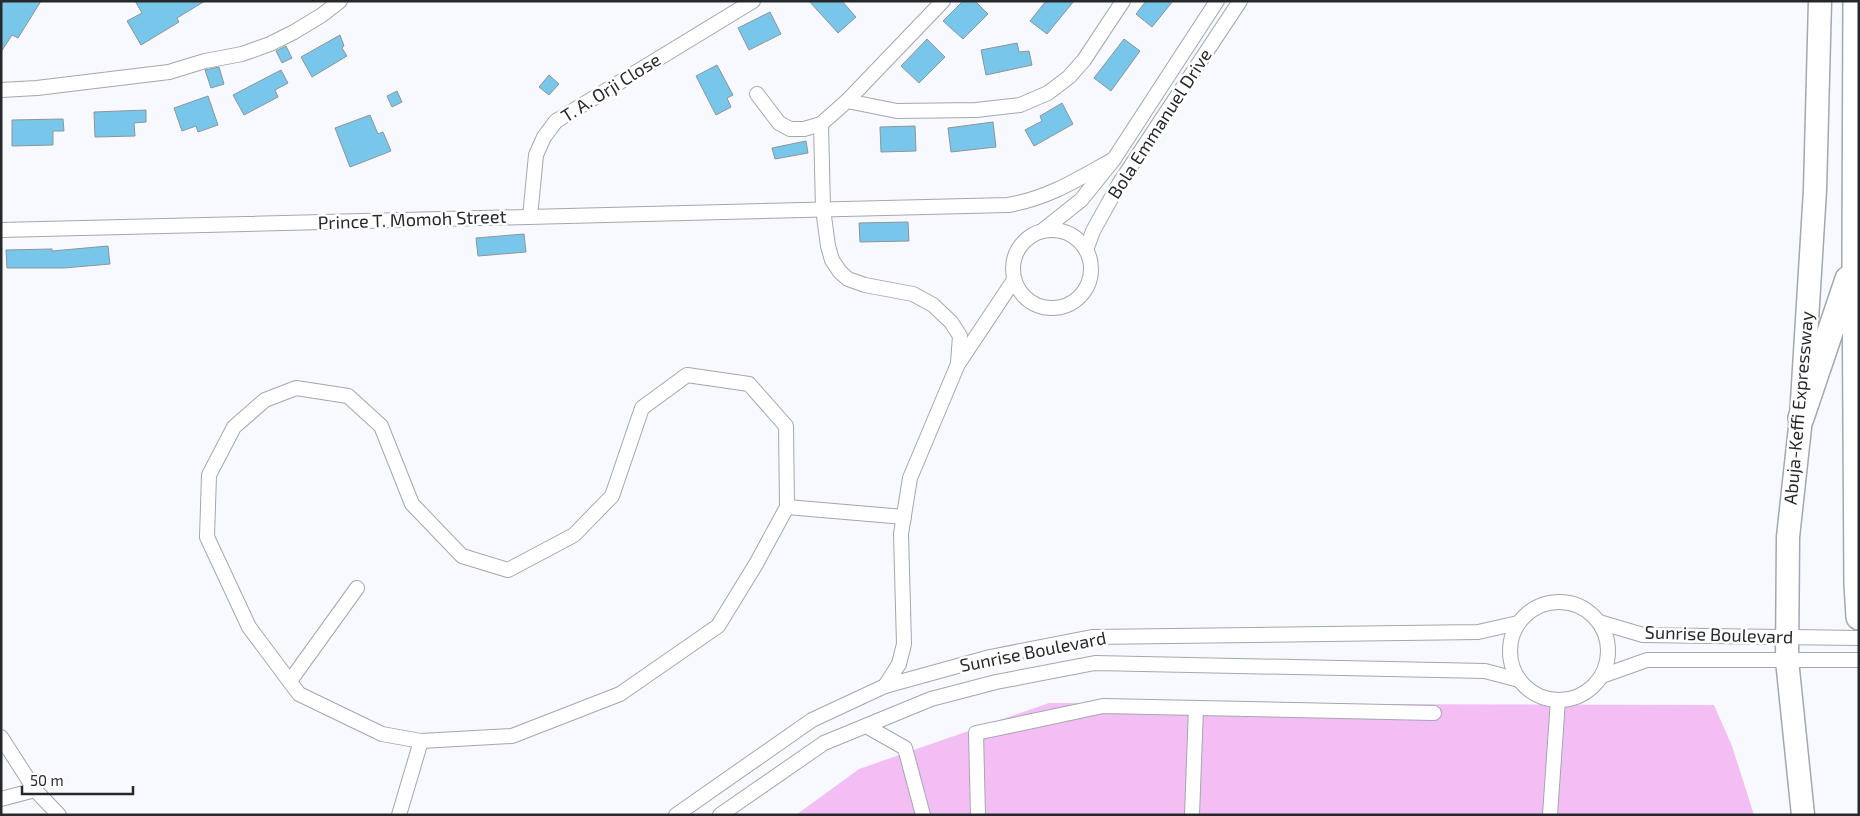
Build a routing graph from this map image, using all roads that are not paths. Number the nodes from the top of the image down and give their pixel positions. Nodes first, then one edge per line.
1 (340, 1) edge
2 (753, 1) edge
3 (943, 1) edge
4 (1123, 1) edge
5 (1217, 1) edge
6 (1240, 1) edge
7 (1820, 1) edge
8 (1856, 1) edge
9 (1, 90) edge
10 (757, 94) dead end
11 (847, 101) junction
12 (821, 124) junction
13 (1114, 159) junction
14 (823, 209) junction
15 (530, 217) junction
16 (1, 230) edge
17 (1042, 231) junction
18 (1086, 250) junction
19 (1855, 260) junction
20 (1014, 280) junction
21 (958, 364) junction
22 (1801, 418) junction
23 (787, 507) junction
24 (904, 518) junction
25 (357, 588) dead end
26 (1859, 618) edge
27 (1599, 622) junction
28 (1518, 623) junction
29 (1786, 638) junction
30 (1859, 638) edge
31 (1787, 660) junction
32 (1859, 660) edge
33 (1602, 676) junction
34 (1520, 680) junction
35 (290, 681) junction
36 (885, 686) junction
37 (1558, 700) junction
38 (1196, 708) junction
39 (1434, 713) dead end
40 (866, 726) junction
41 (1, 737) edge
42 (421, 742) junction
43 (35, 790) junction
44 (1, 799) edge
45 (59, 815) edge
46 (399, 815) edge
47 (676, 815) edge
48 (720, 815) edge
49 (923, 815) edge
50 (978, 815) edge
51 (1192, 815) edge
52 (1550, 815) edge
53 (1804, 815) edge

1 - 9 street
2 - 15 street, T. A. Orji Close
3 - 11 street
4 - 11 street
5 - 13 street, Bola Emmanuel Drive
6 - 18 street, Bola Emmanuel Drive
7 - 22 highway, Abuja-Keffi Expressway
8 - 19 highway
10 - 12 street
11 - 12 street
12 - 14 street
13 - 14 street, Prince T. Momoh Street
13 - 17 street, Bola Emmanuel Drive
14 - 15 street, Prince T. Momoh Street
14 - 21 street
15 - 16 street, Prince T. Momoh Street
17 - 18 street
17 - 20 street
18 - 20 street
19 - 22 highway
19 - 26 highway
20 - 21 street
21 - 24 street
22 - 29 highway, Abuja-Keffi Expressway
23 - 24 street
23 - 35 street
23 - 42 street
24 - 36 street
25 - 35 street
27 - 28 street
27 - 29 street, Sunrise Boulevard
27 - 33 street
28 - 34 street
28 - 36 street, Sunrise Boulevard
29 - 30 street, Sunrise Boulevard
29 - 31 highway, Abuja-Keffi Expressway
31 - 32 street, Sunrise Boulevard
31 - 33 street, Sunrise Boulevard
31 - 53 highway, Abuja-Keffi Expressway
33 - 37 street
34 - 37 street
34 - 40 street, Sunrise Boulevard
35 - 42 street
36 - 47 street, Sunrise Boulevard
37 - 52 street
38 - 39 street
38 - 50 street
38 - 51 street
40 - 48 street, Sunrise Boulevard
40 - 49 street
41 - 43 street
42 - 46 street
43 - 44 street
43 - 45 street

